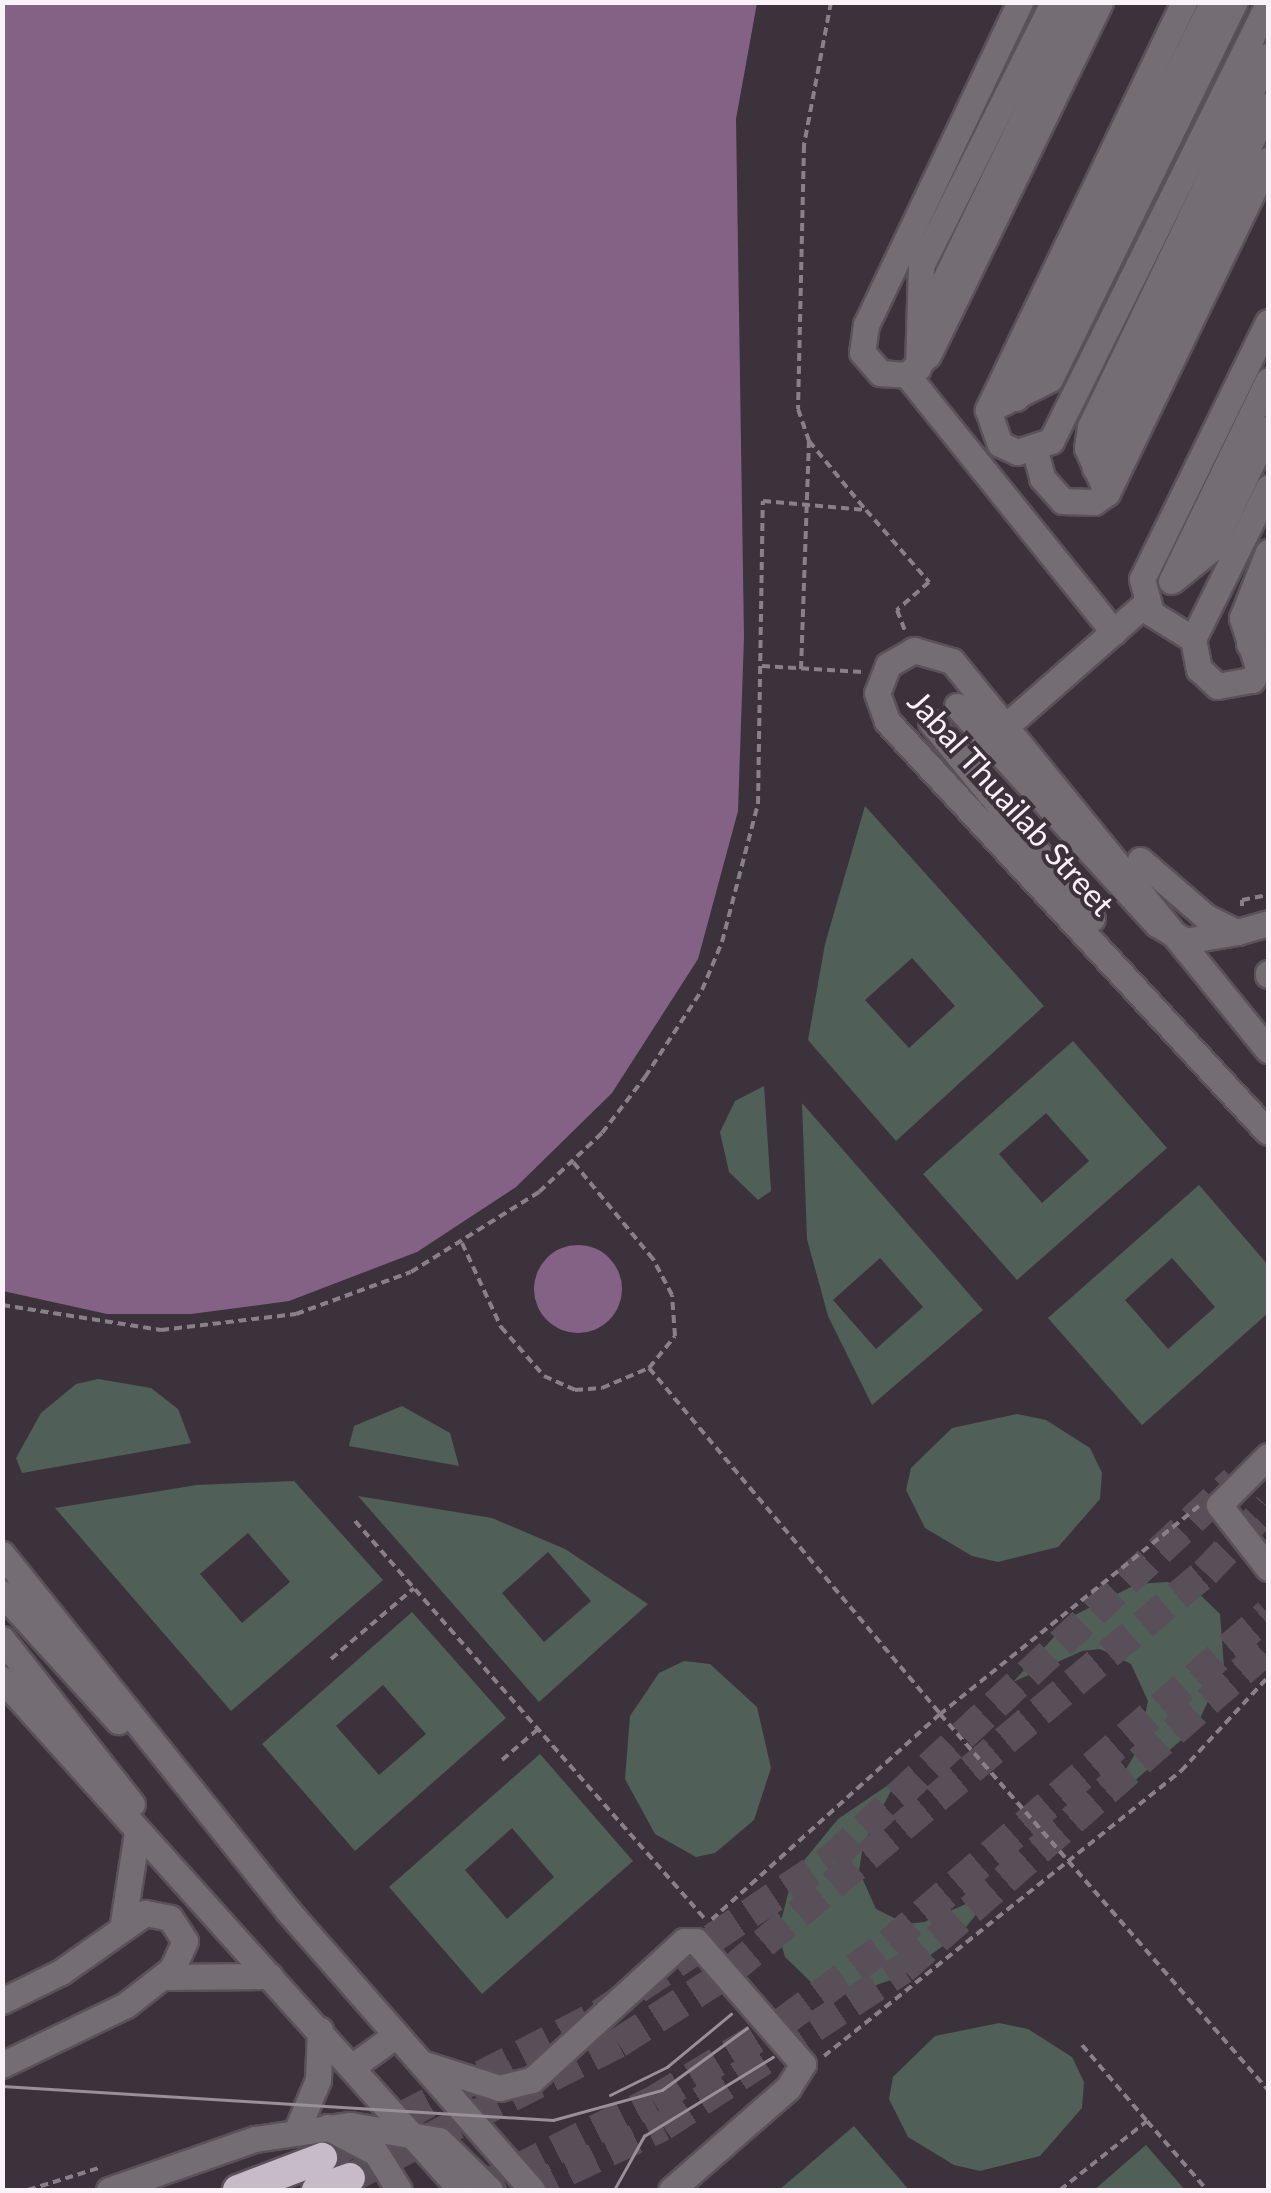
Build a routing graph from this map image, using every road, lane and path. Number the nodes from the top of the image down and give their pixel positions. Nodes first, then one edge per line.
1 (831, 2) edge
2 (1020, 2) edge
3 (1053, 2) edge
4 (1079, 2) edge
5 (1100, 2) edge
6 (1184, 2) edge
7 (1213, 2) edge
8 (1235, 2) edge
9 (1268, 4) edge
10 (1268, 56) edge
11 (1268, 105) edge
12 (1268, 160) edge
13 (1268, 322) edge
14 (918, 335) junction
15 (912, 372) junction
16 (1268, 380) edge
17 (1016, 398) junction
18 (988, 410) junction
19 (1268, 429) edge
20 (809, 441) junction
21 (1036, 451) junction
22 (1096, 468) junction
23 (1268, 488) edge
24 (1107, 493) junction
25 (803, 504) junction
26 (866, 510) junction
27 (1268, 552) edge
28 (1171, 580) junction
29 (1144, 599) junction
30 (1268, 603) edge
31 (1114, 632) junction
32 (1194, 639) junction
33 (914, 650) junction
34 (1259, 655) edge
35 (761, 666) junction
36 (801, 669) junction
37 (882, 674) junction
38 (957, 706) dead end
39 (931, 722) dead end
40 (1006, 726) junction
41 (1096, 834) junction
42 (1268, 923) edge
43 (1238, 932) junction
44 (1184, 942) junction
45 (1268, 1050) edge
46 (1242, 1104) junction
47 (1268, 1132) edge
48 (572, 1161) junction
49 (462, 1243) junction
50 (2, 1305) edge
51 (648, 1368) junction
52 (1268, 1456) edge
53 (1219, 1504) junction
54 (355, 1521) dead end
55 (2, 1554) edge
56 (1268, 1568) edge
57 (414, 1588) junction
58 (2, 1593) edge
59 (2, 1639) edge
60 (331, 1659) dead end
61 (1268, 1677) edge
62 (2, 1679) edge
63 (940, 1714) junction
64 (538, 1729) junction
65 (502, 1760) dead end
66 (137, 1833) junction
67 (1068, 1861) junction
68 (288, 1911) junction
69 (122, 1923) junction
70 (699, 1931) junction
71 (236, 1935) junction
72 (270, 1976) junction
73 (163, 1977) junction
74 (2, 2002) edge
75 (320, 2030) junction
76 (396, 2035) junction
77 (1082, 2045) dead end
78 (2, 2065) edge
79 (353, 2066) junction
80 (428, 2072) junction
81 (801, 2075) junction
82 (1268, 2090) edge
83 (1147, 2121) junction
84 (328, 2126) junction
85 (296, 2132) junction
86 (415, 2132) junction
87 (322, 2158) tunnel mouth
88 (350, 2178) tunnel mouth
89 (457, 2180) edge
90 (109, 2190) edge
91 (238, 2190) edge
92 (317, 2190) edge
93 (400, 2190) edge
94 (490, 2190) edge
95 (532, 2190) edge
96 (671, 2190) edge
97 (1060, 2190) edge
98 (1207, 2190) edge

1 - 20 path
2 - 15 street
3 - 14 street
4 - 14 street
5 - 15 street
6 - 18 street
7 - 17 street
8 - 17 street
9 - 21 street
10 - 22 street
11 - 22 street
12 - 24 street
13 - 29 street
14 - 15 street
15 - 31 street
16 - 28 street
17 - 18 street
18 - 21 street
19 - 28 street
20 - 25 path
20 - 26 path
21 - 24 street
22 - 24 street
23 - 32 street
25 - 26 path
25 - 35 path
25 - 36 path
26 - 33 path
27 - 34 street
28 - 29 street
29 - 31 street
29 - 32 street
30 - 34 street
31 - 40 street
32 - 34 street
33 - 37 street, Jabal Thuailab Street
33 - 40 street, Jabal Thuailab Street
35 - 36 path
35 - 48 path
36 - 37 path
37 - 46 street, Jabal Thuailab Street
38 - 44 street
39 - 46 street
40 - 41 street, Jabal Thuailab Street
41 - 43 street
41 - 44 street, Jabal Thuailab Street
42 - 43 street
43 - 44 street
44 - 45 street, Jabal Thuailab Street
46 - 47 street, Jabal Thuailab Street
48 - 49 path
48 - 51 path
49 - 50 path
49 - 51 path
51 - 63 path
52 - 53 street
53 - 56 street
53 - 63 path
54 - 57 path
55 - 68 street
57 - 60 path
57 - 64 path
58 - 68 street
59 - 71 street
61 - 67 path
62 - 66 street
63 - 67 path
63 - 70 path
64 - 65 path
64 - 70 path
66 - 69 street
66 - 71 street
67 - 81 path
67 - 82 path
68 - 76 street
69 - 73 street
69 - 74 street
70 - 80 street
70 - 81 street
71 - 72 street
72 - 73 street
72 - 75 street
73 - 78 street
75 - 79 street
75 - 85 street
76 - 79 street
76 - 80 street
77 - 83 path
79 - 86 street
80 - 89 street
80 - 95 street
81 - 96 street
83 - 97 path
83 - 98 path
84 - 85 street
84 - 86 street
84 - 93 street
85 - 90 street
86 - 89 street
87 - 91 highway
88 - 92 highway
89 - 94 street

